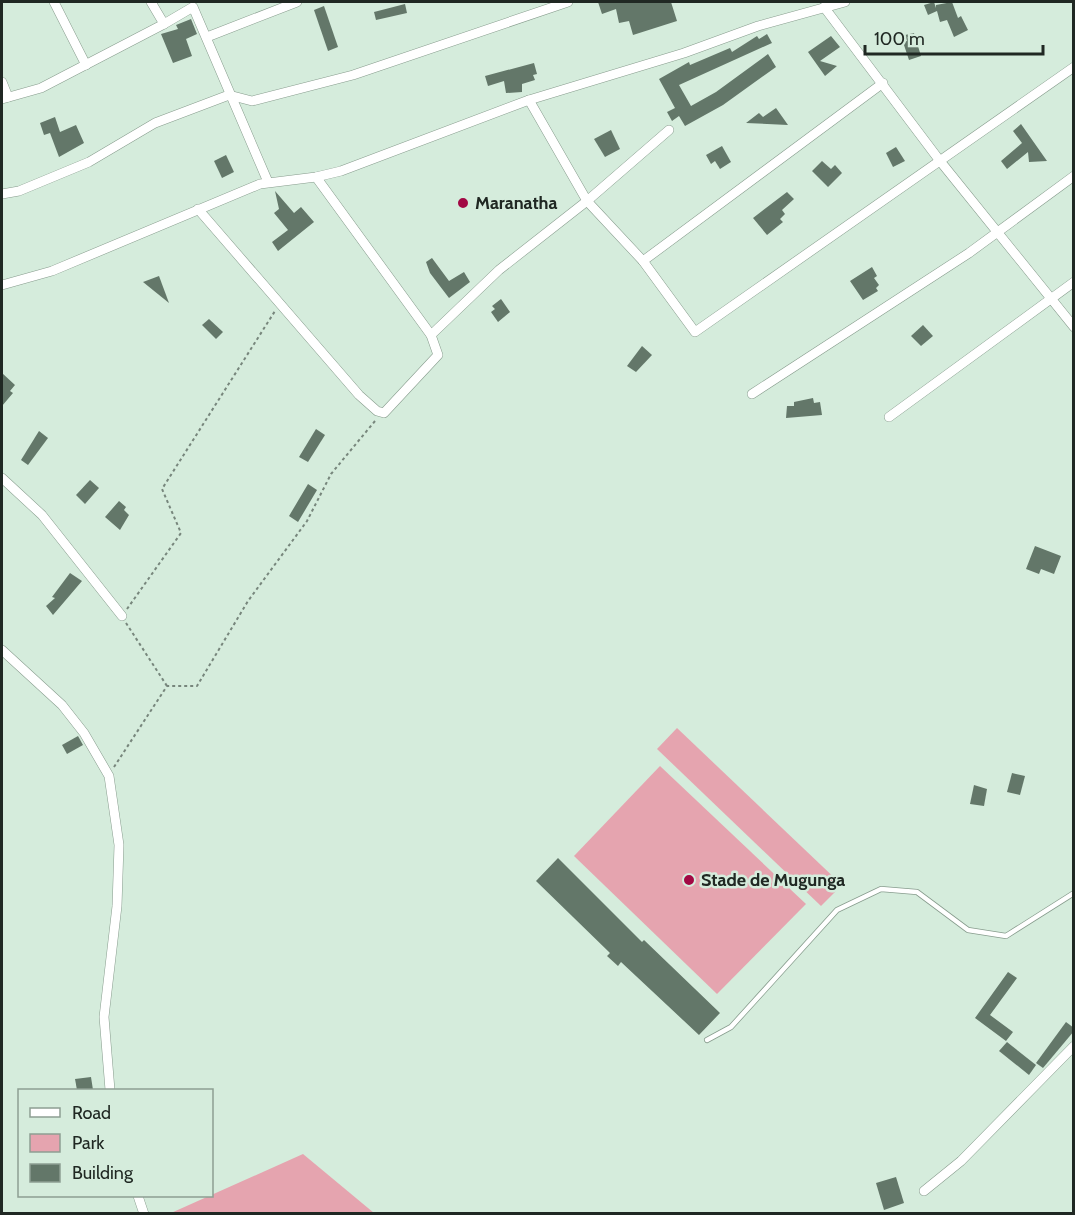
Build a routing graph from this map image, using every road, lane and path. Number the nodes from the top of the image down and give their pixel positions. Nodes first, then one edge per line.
1 (54, 2) edge
2 (151, 2) edge
3 (297, 2) edge
4 (568, 2) edge
5 (845, 2) edge
6 (824, 7) junction
7 (164, 24) junction
8 (207, 37) junction
9 (86, 65) junction
10 (1074, 67) edge
11 (2, 82) edge
12 (883, 83) junction
13 (230, 95) junction
14 (5, 98) edge
15 (530, 100) junction
16 (669, 130) dead end
17 (940, 161) junction
18 (1074, 176) edge
19 (316, 177) junction
20 (268, 182) junction
21 (2, 194) edge
22 (587, 201) junction
23 (198, 209) junction
24 (997, 231) junction
25 (644, 261) junction
26 (1074, 282) edge
27 (2, 285) edge
28 (1049, 299) junction
29 (279, 303) junction
30 (1074, 327) edge
31 (431, 335) junction
32 (752, 394) dead end
33 (384, 413) junction
34 (889, 417) dead end
35 (2, 478) edge
36 (122, 616) junction
37 (2, 650) edge
38 (167, 686) junction
39 (109, 776) junction
40 (1074, 893) edge
41 (708, 1040) dead end
42 (1074, 1046) edge
43 (110, 1089) edge
44 (924, 1191) dead end
45 (138, 1197) edge
46 (144, 1214) edge

1 - 9 street
2 - 7 street
3 - 8 street
4 - 13 street
5 - 6 street
6 - 12 street
6 - 15 street
7 - 8 street
7 - 9 street
8 - 13 street
9 - 14 street
10 - 17 street
11 - 14 street
12 - 17 street
12 - 25 street
13 - 20 street
13 - 21 street
15 - 19 street
15 - 22 street
16 - 22 street
17 - 24 street
17 - 25 street
18 - 24 street
19 - 20 street
19 - 31 street
20 - 23 street
22 - 25 street
22 - 31 street
23 - 27 street
23 - 29 street
24 - 28 street
24 - 32 street
26 - 28 street
28 - 30 street
28 - 34 street
29 - 33 street
29 - 36 path
31 - 33 street
33 - 38 path
35 - 36 street
36 - 38 path
37 - 39 street
38 - 39 path
39 - 43 street
40 - 41 lane
42 - 44 street
45 - 46 street

